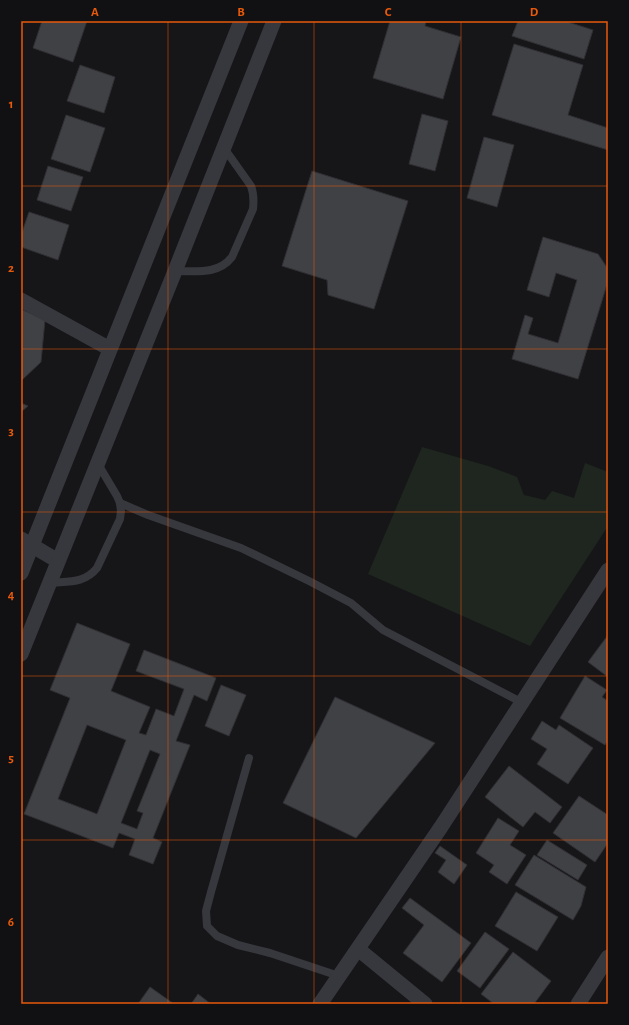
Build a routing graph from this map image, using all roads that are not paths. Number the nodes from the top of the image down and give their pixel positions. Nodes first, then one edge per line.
1 (241, 21) edge
2 (274, 21) edge
3 (224, 148) junction
4 (175, 271) junction
5 (21, 300) edge
6 (110, 349) junction
7 (98, 464) junction
8 (120, 503) junction
9 (26, 543) edge
10 (58, 561) junction
11 (21, 573) edge
12 (606, 577) edge
13 (48, 583) junction
14 (21, 654) edge
15 (523, 703) junction
16 (249, 758) dead end
17 (358, 949) junction
18 (608, 957) edge
19 (339, 976) junction
20 (320, 1004) edge
21 (425, 1004) edge
22 (578, 1004) edge

1 - 6 street
2 - 3 street
3 - 4 street
3 - 4 lane
4 - 7 street
5 - 6 street
6 - 9 street
7 - 8 lane
7 - 10 street
8 - 13 lane
8 - 15 lane
9 - 10 street
9 - 11 street
10 - 13 street
12 - 15 street
13 - 14 street
15 - 17 street
16 - 19 lane
17 - 19 street
17 - 21 street
18 - 22 street
19 - 20 street

